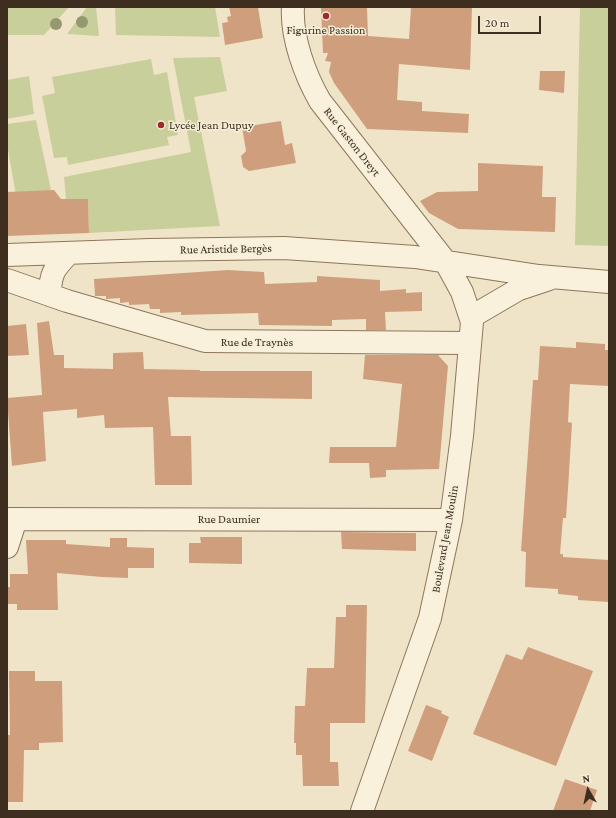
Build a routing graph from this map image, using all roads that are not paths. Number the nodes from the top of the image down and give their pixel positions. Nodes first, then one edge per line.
1 (293, 7) edge
2 (69, 253) junction
3 (7, 256) edge
4 (445, 261) junction
5 (556, 277) junction
6 (7, 280) edge
7 (609, 282) edge
8 (50, 294) junction
9 (472, 317) junction
10 (470, 343) junction
11 (11, 519) edge
12 (451, 520) junction
13 (7, 547) edge
14 (362, 811) edge

1 - 4 street, Rue Gaston Dreyt
2 - 3 street, Rue Aristide Bergès
2 - 4 street, Rue Aristide Bergès
2 - 8 street
4 - 5 street, Rue Aristide Bergès
4 - 9 street, Boulevard Jean Moulin
5 - 7 street, Rue Aristide Bergès
5 - 9 street
6 - 8 street, Rue de Traynès
8 - 10 street, Rue de Traynès
9 - 10 street, Boulevard Jean Moulin
10 - 12 street, Boulevard Jean Moulin
11 - 12 street, Rue Daumier
11 - 13 street
12 - 14 street, Boulevard Jean Moulin

